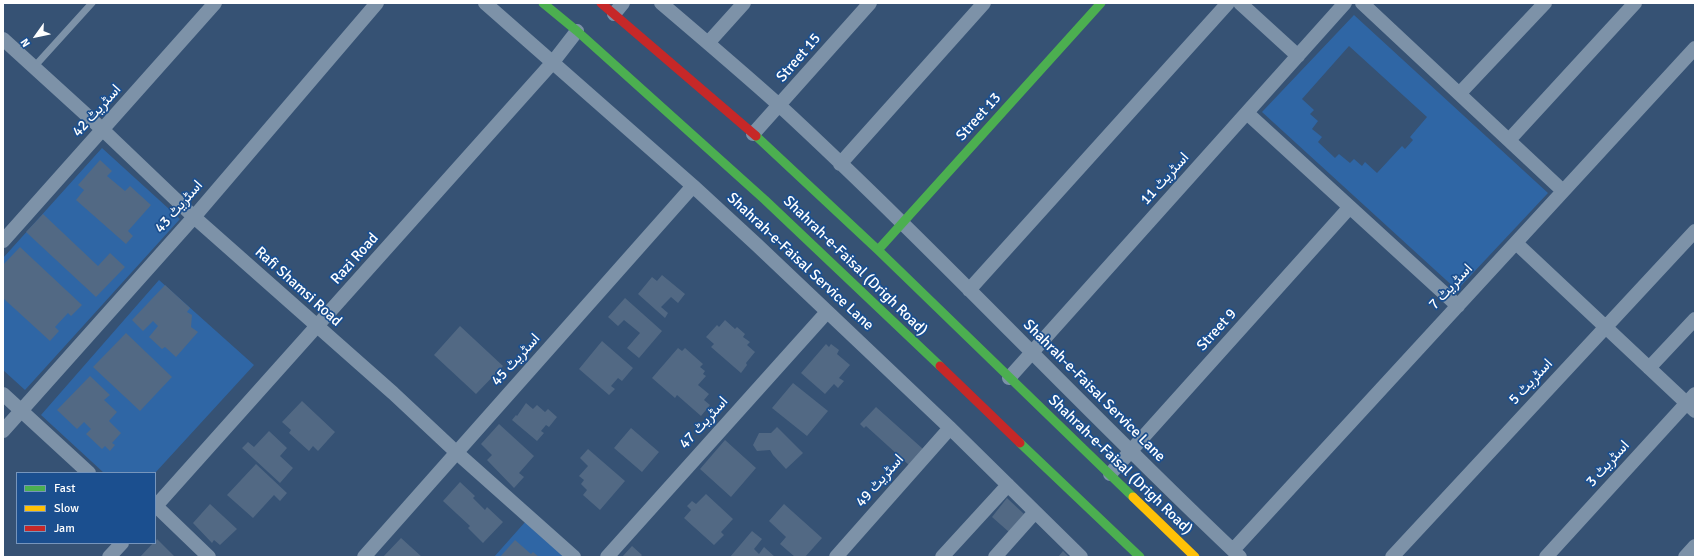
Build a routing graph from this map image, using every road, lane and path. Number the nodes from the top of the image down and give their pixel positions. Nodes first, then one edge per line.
1 (92, 3) edge
2 (215, 3) edge
3 (377, 3) edge
4 (485, 3) edge
5 (543, 3) edge
6 (601, 3) edge
7 (623, 3) edge
8 (661, 3) edge
9 (744, 3) edge
10 (870, 3) edge
11 (984, 3) edge
12 (1101, 3) edge
13 (1228, 3) edge
14 (1240, 3) edge
15 (1345, 3) edge
16 (1362, 3) edge
17 (1545, 3) edge
18 (1635, 3) edge
19 (614, 14) junction
20 (577, 31) junction
21 (3, 39) edge
22 (708, 43) junction
23 (1695, 48) edge
24 (1298, 56) junction
25 (553, 62) junction
26 (34, 67) junction
27 (1460, 93) junction
28 (779, 106) junction
29 (1247, 113) junction
30 (103, 130) junction
31 (753, 134) junction
32 (1509, 140) junction
33 (840, 164) junction
34 (693, 186) junction
35 (1563, 191) junction
36 (1349, 208) junction
37 (194, 217) junction
38 (902, 223) junction
39 (1695, 231) edge
40 (3, 241) edge
41 (1516, 243) junction
42 (878, 250) junction
43 (969, 290) junction
44 (1458, 306) junction
45 (827, 312) junction
46 (1695, 319) edge
47 (317, 327) junction
48 (1606, 327) junction
49 (1032, 353) junction
50 (1649, 368) junction
51 (1009, 378) junction
52 (3, 394) edge
53 (1692, 403) edge
54 (21, 411) junction
55 (950, 428) junction
56 (3, 430) edge
57 (1130, 451) junction
58 (456, 452) junction
59 (88, 472) edge
60 (1110, 474) junction
61 (1008, 485) junction
62 (156, 505) edge
63 (156, 507) edge
64 (1035, 512) junction
65 (121, 544) edge
66 (1695, 546) edge
67 (1236, 553) edge
68 (109, 557) edge
69 (209, 557) edge
70 (364, 557) edge
71 (574, 557) edge
72 (607, 557) edge
73 (836, 557) edge
74 (942, 557) edge
75 (995, 557) edge
76 (1081, 557) edge
77 (1140, 557) edge
78 (1195, 557) edge
79 (1392, 557) edge
80 (1546, 557) edge
81 (1685, 557) edge

1 - 26 lane
2 - 30 street, اسٹریٹ 42
3 - 37 street, اسٹریٹ 43
4 - 25 street, Shahrah-e-Faisal Service Lane
5 - 20 main road, Shahrah-e-Faisal (Drigh Road)
6 - 19 main road, Shahrah-e-Faisal (Drigh Road)
7 - 19 street
8 - 22 street, Shahrah-e-Faisal Service Lane
9 - 22 street
10 - 28 street, Street 15
11 - 33 street
12 - 38 main road, Street 13
13 - 43 street
14 - 24 street
15 - 24 street, اسٹریٹ 11
16 - 27 street
17 - 27 street
18 - 32 street
19 - 31 main road, Shahrah-e-Faisal (Drigh Road)
20 - 25 street, Razi Road
20 - 77 main road, Shahrah-e-Faisal (Drigh Road)
21 - 26 street, Rafi Shamsi Road
22 - 28 street, Shahrah-e-Faisal Service Lane
23 - 35 street, اسٹریٹ 7
24 - 29 street, اسٹریٹ 11
25 - 34 street, Shahrah-e-Faisal Service Lane
25 - 47 street, Razi Road
26 - 30 street, Rafi Shamsi Road
27 - 32 street
28 - 31 street, Street 15
28 - 33 street, Shahrah-e-Faisal Service Lane
29 - 36 street
29 - 49 street, اسٹریٹ 11
30 - 37 street, Rafi Shamsi Road
30 - 40 street, اسٹریٹ 42
31 - 42 main road, Shahrah-e-Faisal (Drigh Road)
32 - 35 street
33 - 38 street, Shahrah-e-Faisal Service Lane
34 - 45 street, Shahrah-e-Faisal Service Lane
34 - 58 street, اسٹریٹ 45
35 - 41 street, اسٹریٹ 7
36 - 44 street
36 - 57 street, Street 9
37 - 47 street, Rafi Shamsi Road
37 - 54 street, اسٹریٹ 43
38 - 42 main road, Street 13
38 - 43 street, Shahrah-e-Faisal Service Lane
39 - 48 street, اسٹریٹ 5
41 - 44 street, اسٹریٹ 7
41 - 48 street
42 - 51 main road, Shahrah-e-Faisal (Drigh Road)
43 - 49 street, Shahrah-e-Faisal Service Lane
44 - 67 street, اسٹریٹ 7
45 - 55 street, Shahrah-e-Faisal Service Lane
45 - 72 street, اسٹریٹ 47
46 - 50 street
47 - 58 street, Rafi Shamsi Road
47 - 62 street, Razi Road
48 - 50 street
48 - 79 street, اسٹریٹ 5
49 - 51 street, اسٹریٹ 11
49 - 57 street, Shahrah-e-Faisal Service Lane
50 - 53 street
51 - 60 main road, Shahrah-e-Faisal (Drigh Road)
52 - 54 street
53 - 80 street, اسٹریٹ 3
54 - 56 street, اسٹریٹ 43
54 - 59 street
55 - 61 street, Shahrah-e-Faisal Service Lane
55 - 73 street, اسٹریٹ 49
57 - 60 street, Street 9
57 - 67 street, Shahrah-e-Faisal Service Lane
58 - 70 street, اسٹریٹ 45
58 - 71 street, Rafi Shamsi Road
60 - 78 main road, Shahrah-e-Faisal (Drigh Road)
61 - 64 street, Shahrah-e-Faisal Service Lane
61 - 74 street
63 - 69 street
64 - 75 street
64 - 76 street, Shahrah-e-Faisal Service Lane
65 - 68 street
66 - 81 street

